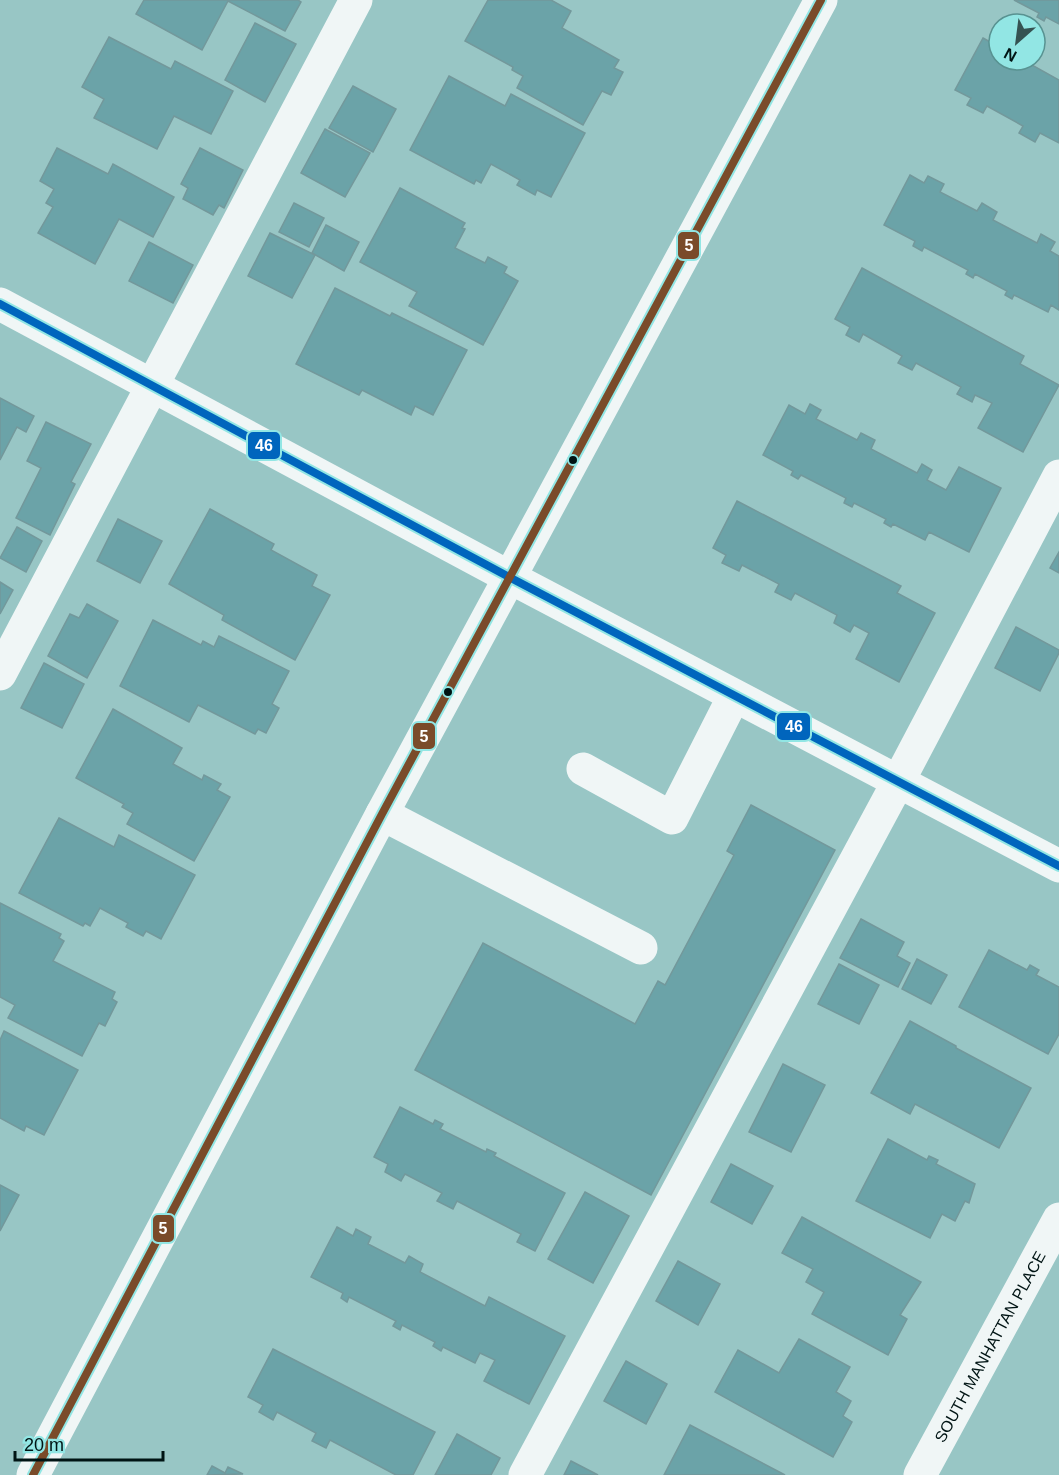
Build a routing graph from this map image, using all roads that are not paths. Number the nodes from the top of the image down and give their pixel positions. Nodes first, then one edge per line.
1 (356, 0) edge
2 (821, 0) edge
3 (0, 304) edge
4 (153, 386) junction
5 (1059, 476) edge
6 (509, 577) junction
7 (0, 674) edge
8 (734, 696) junction
9 (582, 769) dead end
10 (898, 782) junction
11 (382, 814) junction
12 (1059, 866) edge
13 (641, 948) dead end
14 (1059, 1219) edge
15 (33, 1475) edge
16 (525, 1475) edge
17 (920, 1475) edge

1 - 4 main road
2 - 6 main road
3 - 4 main road
4 - 6 main road
4 - 7 main road
5 - 10 main road
6 - 8 main road
6 - 11 main road
8 - 9 main road
8 - 10 main road
10 - 12 main road
10 - 16 main road
11 - 13 main road
11 - 15 main road
14 - 17 main road, SOUTH MANHATTAN PLACE

